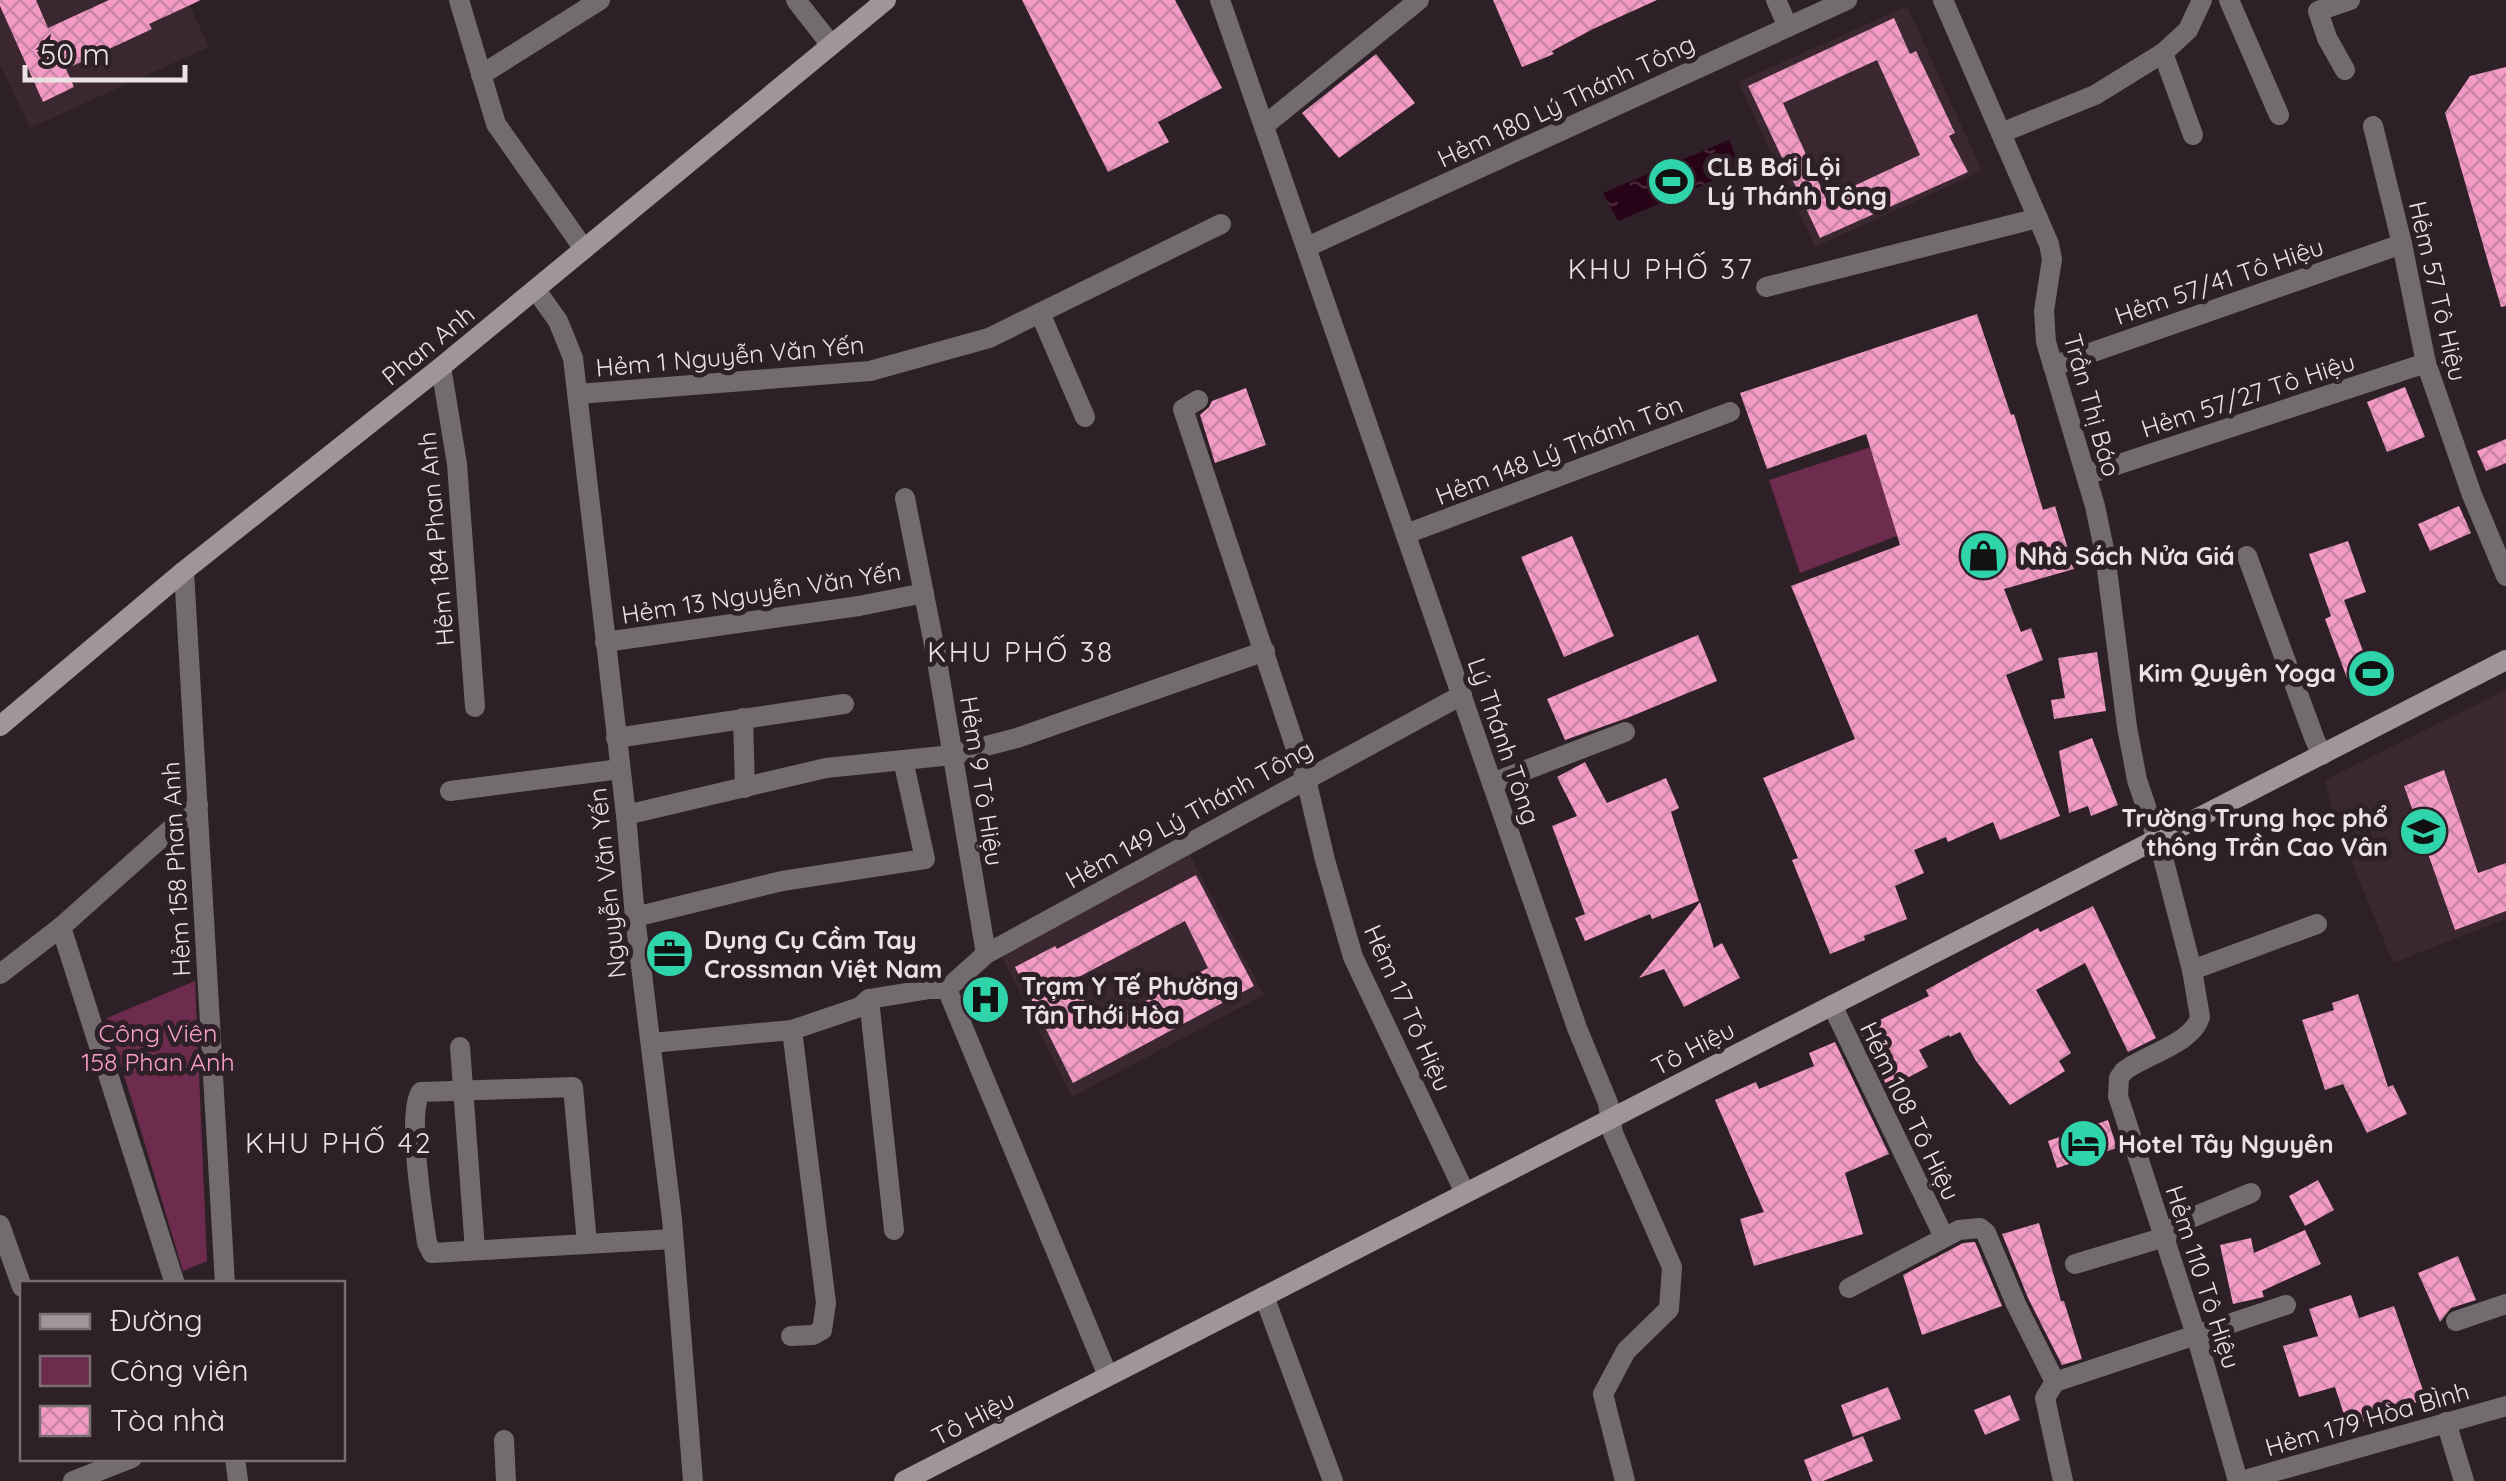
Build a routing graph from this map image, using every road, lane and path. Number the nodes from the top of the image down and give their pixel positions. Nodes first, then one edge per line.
1 (600, 0) edge
2 (796, 0) edge
3 (886, 0) edge
4 (1220, 0) edge
5 (1419, 0) edge
6 (1776, 0) edge
7 (1847, 0) edge
8 (1943, 0) edge
9 (2202, 0) edge
10 (2229, 0) edge
11 (2350, 0) edge
12 (461, 1) edge
13 (1788, 27) junction
14 (831, 45) junction
15 (2163, 53) junction
16 (2344, 70) dead end
17 (481, 75) junction
18 (2278, 115) dead end
19 (1264, 125) junction
20 (2373, 126) dead end
21 (2000, 133) junction
22 (2193, 135) dead end
23 (2038, 218) junction
24 (1221, 224) dead end
25 (2402, 244) junction
26 (1307, 247) junction
27 (584, 250) junction
28 (1766, 287) dead end
29 (536, 290) junction
30 (1040, 313) junction
31 (2426, 363) junction
32 (2053, 366) junction
33 (441, 367) junction
34 (578, 394) junction
35 (1198, 400) dead end
36 (1730, 412) dead end
37 (1085, 417) dead end
38 (2086, 475) junction
39 (906, 498) dead end
40 (1406, 534) junction
41 (2247, 556) dead end
42 (184, 571) junction
43 (2506, 576) edge
44 (924, 593) junction
45 (604, 642) junction
46 (1265, 652) junction
47 (2506, 660) edge
48 (1462, 695) junction
49 (844, 704) dead end
50 (475, 707) dead end
51 (742, 718) junction
52 (0, 726) edge
53 (1625, 732) dead end
54 (616, 738) junction
55 (2322, 754) junction
56 (952, 756) junction
57 (903, 760) junction
58 (620, 770) junction
59 (1306, 778) junction
60 (1492, 783) junction
61 (745, 788) junction
62 (450, 791) dead end
63 (198, 805) junction
64 (626, 815) junction
65 (2157, 839) junction
66 (635, 917) junction
67 (2317, 924) dead end
68 (60, 927) junction
69 (986, 954) junction
70 (2192, 970) junction
71 (0, 974) edge
72 (948, 988) junction
73 (868, 999) junction
74 (1832, 1006) junction
75 (792, 1030) junction
76 (651, 1043) junction
77 (460, 1047) dead end
78 (462, 1090) junction
79 (1611, 1119) junction
80 (2251, 1193) dead end
81 (1465, 1194) junction
82 (0, 1224) edge
83 (894, 1230) dead end
84 (1944, 1237) junction
85 (2165, 1237) junction
86 (673, 1239) junction
87 (588, 1244) junction
88 (474, 1250) junction
89 (2075, 1264) dead end
90 (20, 1281) edge
91 (174, 1281) edge
92 (225, 1281) edge
93 (1849, 1288) dead end
94 (1264, 1296) junction
95 (2506, 1304) edge
96 (2286, 1305) dead end
97 (2456, 1321) dead end
98 (791, 1336) dead end
99 (2196, 1336) junction
100 (1108, 1376) junction
101 (2055, 1382) junction
102 (2506, 1406) edge
103 (2446, 1422) junction
104 (504, 1440) dead end
105 (123, 1461) edge
106 (85, 1474) edge
107 (506, 1481) edge
108 (693, 1481) edge
109 (904, 1481) edge
110 (1334, 1481) edge
111 (1625, 1481) edge
112 (2063, 1481) edge
113 (2239, 1481) edge
114 (2464, 1481) edge

1 - 17 street
2 - 14 street
3 - 14 street, Phan Anh
4 - 19 street, Lý Thánh Tông
5 - 19 street
6 - 13 street
7 - 13 street, Hẻm 180 Lý Thánh Tông
8 - 21 street, Trần Thị Báo
9 - 15 street
10 - 18 street
11 - 16 street
12 - 17 street
13 - 26 street, Hẻm 180 Lý Thánh Tông
14 - 27 street, Phan Anh
15 - 21 street
15 - 22 street
17 - 27 street
19 - 26 street, Lý Thánh Tông
20 - 25 street, Hẻm 57 Tô Hiệu
21 - 23 street, Trần Thị Báo
23 - 28 street
23 - 32 street, Trần Thị Báo
24 - 30 street, Hẻm 1 Nguyễn Văn Yến
25 - 31 street, Hẻm 57 Tô Hiệu
25 - 32 street, Hẻm 57/41 Tô Hiệu
26 - 40 street, Lý Thánh Tông
27 - 29 street, Phan Anh
29 - 33 street, Phan Anh
29 - 34 street, Nguyễn Văn Yến
30 - 34 street, Hẻm 1 Nguyễn Văn Yến
30 - 37 street
31 - 38 street, Hẻm 57/27 Tô Hiệu
31 - 43 street, Hẻm 57 Tô Hiệu
32 - 38 street, Trần Thị Báo
33 - 42 street, Phan Anh
33 - 50 street, Hẻm 184 Phan Anh
34 - 45 street, Nguyễn Văn Yến
35 - 46 street, Hẻm 17 Tô Hiệu
36 - 40 street, Hẻm 148 Lý Thánh Tôn
38 - 65 street, Trần Thị Báo
39 - 44 street, Hẻm 9 Tô Hiệu
40 - 48 street, Lý Thánh Tông
41 - 55 street
42 - 52 street, Phan Anh
42 - 63 street, Hẻm 158 Phan Anh
44 - 45 street, Hẻm 13 Nguyễn Văn Yến
44 - 56 street, Hẻm 9 Tô Hiệu
45 - 54 street, Nguyễn Văn Yến
46 - 56 street
46 - 59 street, Hẻm 17 Tô Hiệu
47 - 55 street, Tô Hiệu
48 - 59 street, Hẻm 149 Lý Thánh Tông
48 - 60 street, Lý Thánh Tông
49 - 51 street
51 - 54 street
51 - 61 street
53 - 60 street
54 - 58 street, Nguyễn Văn Yến
55 - 65 street, Tô Hiệu
56 - 57 street
56 - 69 street, Hẻm 9 Tô Hiệu
57 - 61 street
57 - 66 street
58 - 62 street
58 - 64 street, Nguyễn Văn Yến
59 - 69 street, Hẻm 149 Lý Thánh Tông
59 - 81 street, Hẻm 17 Tô Hiệu
60 - 79 street, Lý Thánh Tông
61 - 64 street
63 - 68 street
63 - 92 street, Hẻm 158 Phan Anh
64 - 66 street, Nguyễn Văn Yến
65 - 70 street, Hẻm 110 Tô Hiệu
65 - 74 street, Tô Hiệu
66 - 76 street, Nguyễn Văn Yến
67 - 70 street
68 - 71 street
68 - 91 street
69 - 72 street, Hẻm 149 Lý Thánh Tông
70 - 85 street, Hẻm 110 Tô Hiệu
72 - 73 street
72 - 100 street
73 - 75 street
73 - 83 street
74 - 79 street, Tô Hiệu
74 - 84 street, Hẻm 108 Tô Hiệu
75 - 76 street
75 - 98 street
76 - 86 street, Nguyễn Văn Yến
77 - 78 street
78 - 87 street
78 - 88 street
78 - 88 street
79 - 81 street, Tô Hiệu
79 - 111 street, Lý Thánh Tông
80 - 85 street
81 - 94 street, Tô Hiệu
82 - 90 street
84 - 93 street
84 - 101 street
85 - 89 street
85 - 99 street, Hẻm 110 Tô Hiệu
86 - 87 street
86 - 108 street, Nguyễn Văn Yến
87 - 88 street
94 - 100 street, Tô Hiệu
94 - 110 street
95 - 97 street
96 - 99 street
99 - 101 street
99 - 113 street, Hẻm 110 Tô Hiệu
100 - 109 street, Tô Hiệu
101 - 112 street
102 - 103 street, Hẻm 179 Hòa BÌnh
103 - 113 street, Hẻm 179 Hòa BÌnh
103 - 114 street
104 - 107 street
105 - 106 street

